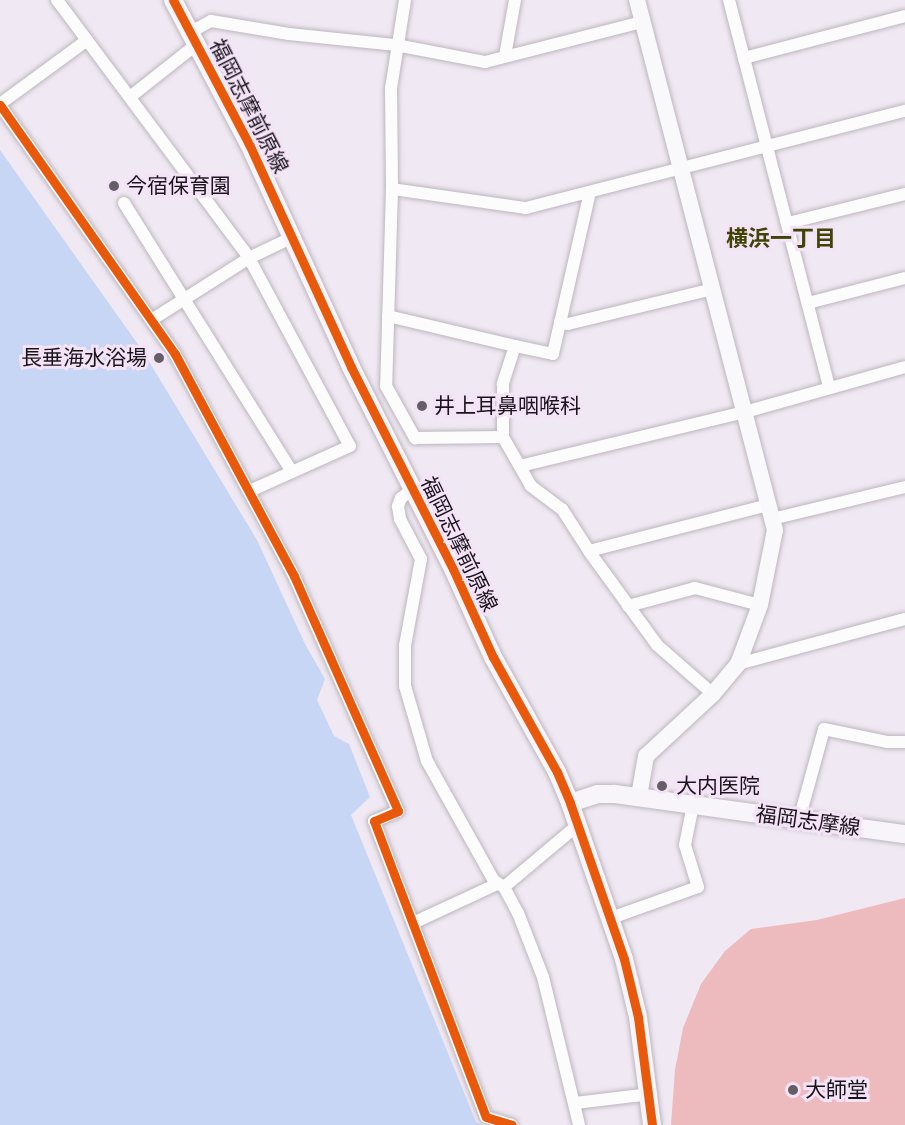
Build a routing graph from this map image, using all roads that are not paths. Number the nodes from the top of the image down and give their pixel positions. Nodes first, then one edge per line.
1 (57, 0) edge
2 (173, 0) edge
3 (405, 0) edge
4 (515, 0) edge
5 (637, 0) edge
6 (729, 0) edge
7 (905, 16) edge
8 (642, 22) junction
9 (194, 38) junction
10 (87, 40) junction
11 (396, 45) junction
12 (505, 56) junction
13 (744, 58) junction
14 (130, 97) junction
15 (0, 104) edge
16 (905, 111) edge
17 (768, 146) junction
18 (680, 168) junction
19 (392, 189) junction
20 (590, 192) junction
21 (905, 194) edge
22 (124, 203) dead end
23 (788, 223) junction
24 (293, 237) junction
25 (249, 258) junction
26 (905, 278) edge
27 (713, 290) junction
28 (186, 301) junction
29 (808, 303) junction
30 (388, 316) junction
31 (153, 319) junction
32 (560, 322) junction
33 (515, 346) junction
34 (905, 367) edge
35 (829, 387) junction
36 (744, 412) junction
37 (503, 437) junction
38 (520, 466) junction
39 (292, 472) junction
40 (905, 487) edge
41 (413, 489) junction
42 (250, 491) junction
43 (770, 512) junction
44 (589, 551) junction
45 (628, 606) junction
46 (760, 606) junction
47 (905, 619) edge
48 (738, 664) junction
49 (714, 694) junction
50 (905, 742) edge
51 (639, 796) junction
52 (570, 802) junction
53 (693, 805) junction
54 (799, 820) junction
55 (578, 825) junction
56 (905, 834) edge
57 (501, 886) junction
58 (611, 918) junction
59 (412, 923) junction
60 (650, 1094) junction
61 (575, 1103) junction
62 (512, 1125) edge
63 (579, 1125) edge
64 (652, 1125) edge

1 - 10 street
2 - 9 main road, 福岡志摩前原線
3 - 11 street
4 - 12 street
5 - 8 street
6 - 13 street
7 - 13 street
8 - 12 street
8 - 18 street
9 - 11 street
9 - 14 street
9 - 24 main road, 福岡志摩前原線
10 - 14 street
10 - 15 street
11 - 12 street
11 - 19 street
13 - 17 street
14 - 25 street
15 - 31 street
16 - 17 street
17 - 18 street
17 - 23 street
18 - 20 street
18 - 27 street
19 - 20 street
19 - 30 street
20 - 32 street
21 - 23 street
22 - 28 street
23 - 29 street
24 - 25 street
24 - 41 main road, 福岡志摩前原線
25 - 28 street
25 - 39 street
26 - 29 street
27 - 32 street
27 - 36 street
28 - 31 street
28 - 39 street
29 - 35 street
30 - 33 street
30 - 37 street
31 - 42 street
32 - 33 street
33 - 37 street
34 - 35 street
35 - 36 street
36 - 38 street
36 - 43 street
37 - 38 street
38 - 44 street
39 - 42 street
40 - 43 street
41 - 52 main road, 福岡志摩前原線
41 - 57 street
42 - 59 street
43 - 44 street
43 - 46 street
44 - 45 street
45 - 46 street
45 - 49 street
46 - 48 street
47 - 48 street
48 - 49 street
49 - 51 street
50 - 54 street
51 - 52 main road, 福岡志摩線
51 - 53 main road, 福岡志摩線
52 - 55 main road, 福岡志摩前原線
53 - 54 main road, 福岡志摩線
53 - 58 street
54 - 56 main road, 福岡志摩線
55 - 57 street
55 - 58 main road, 福岡志摩前原線
57 - 59 street
57 - 61 street
58 - 60 main road, 福岡志摩前原線
59 - 62 street
60 - 61 street
60 - 64 main road, 福岡志摩前原線
61 - 63 street

